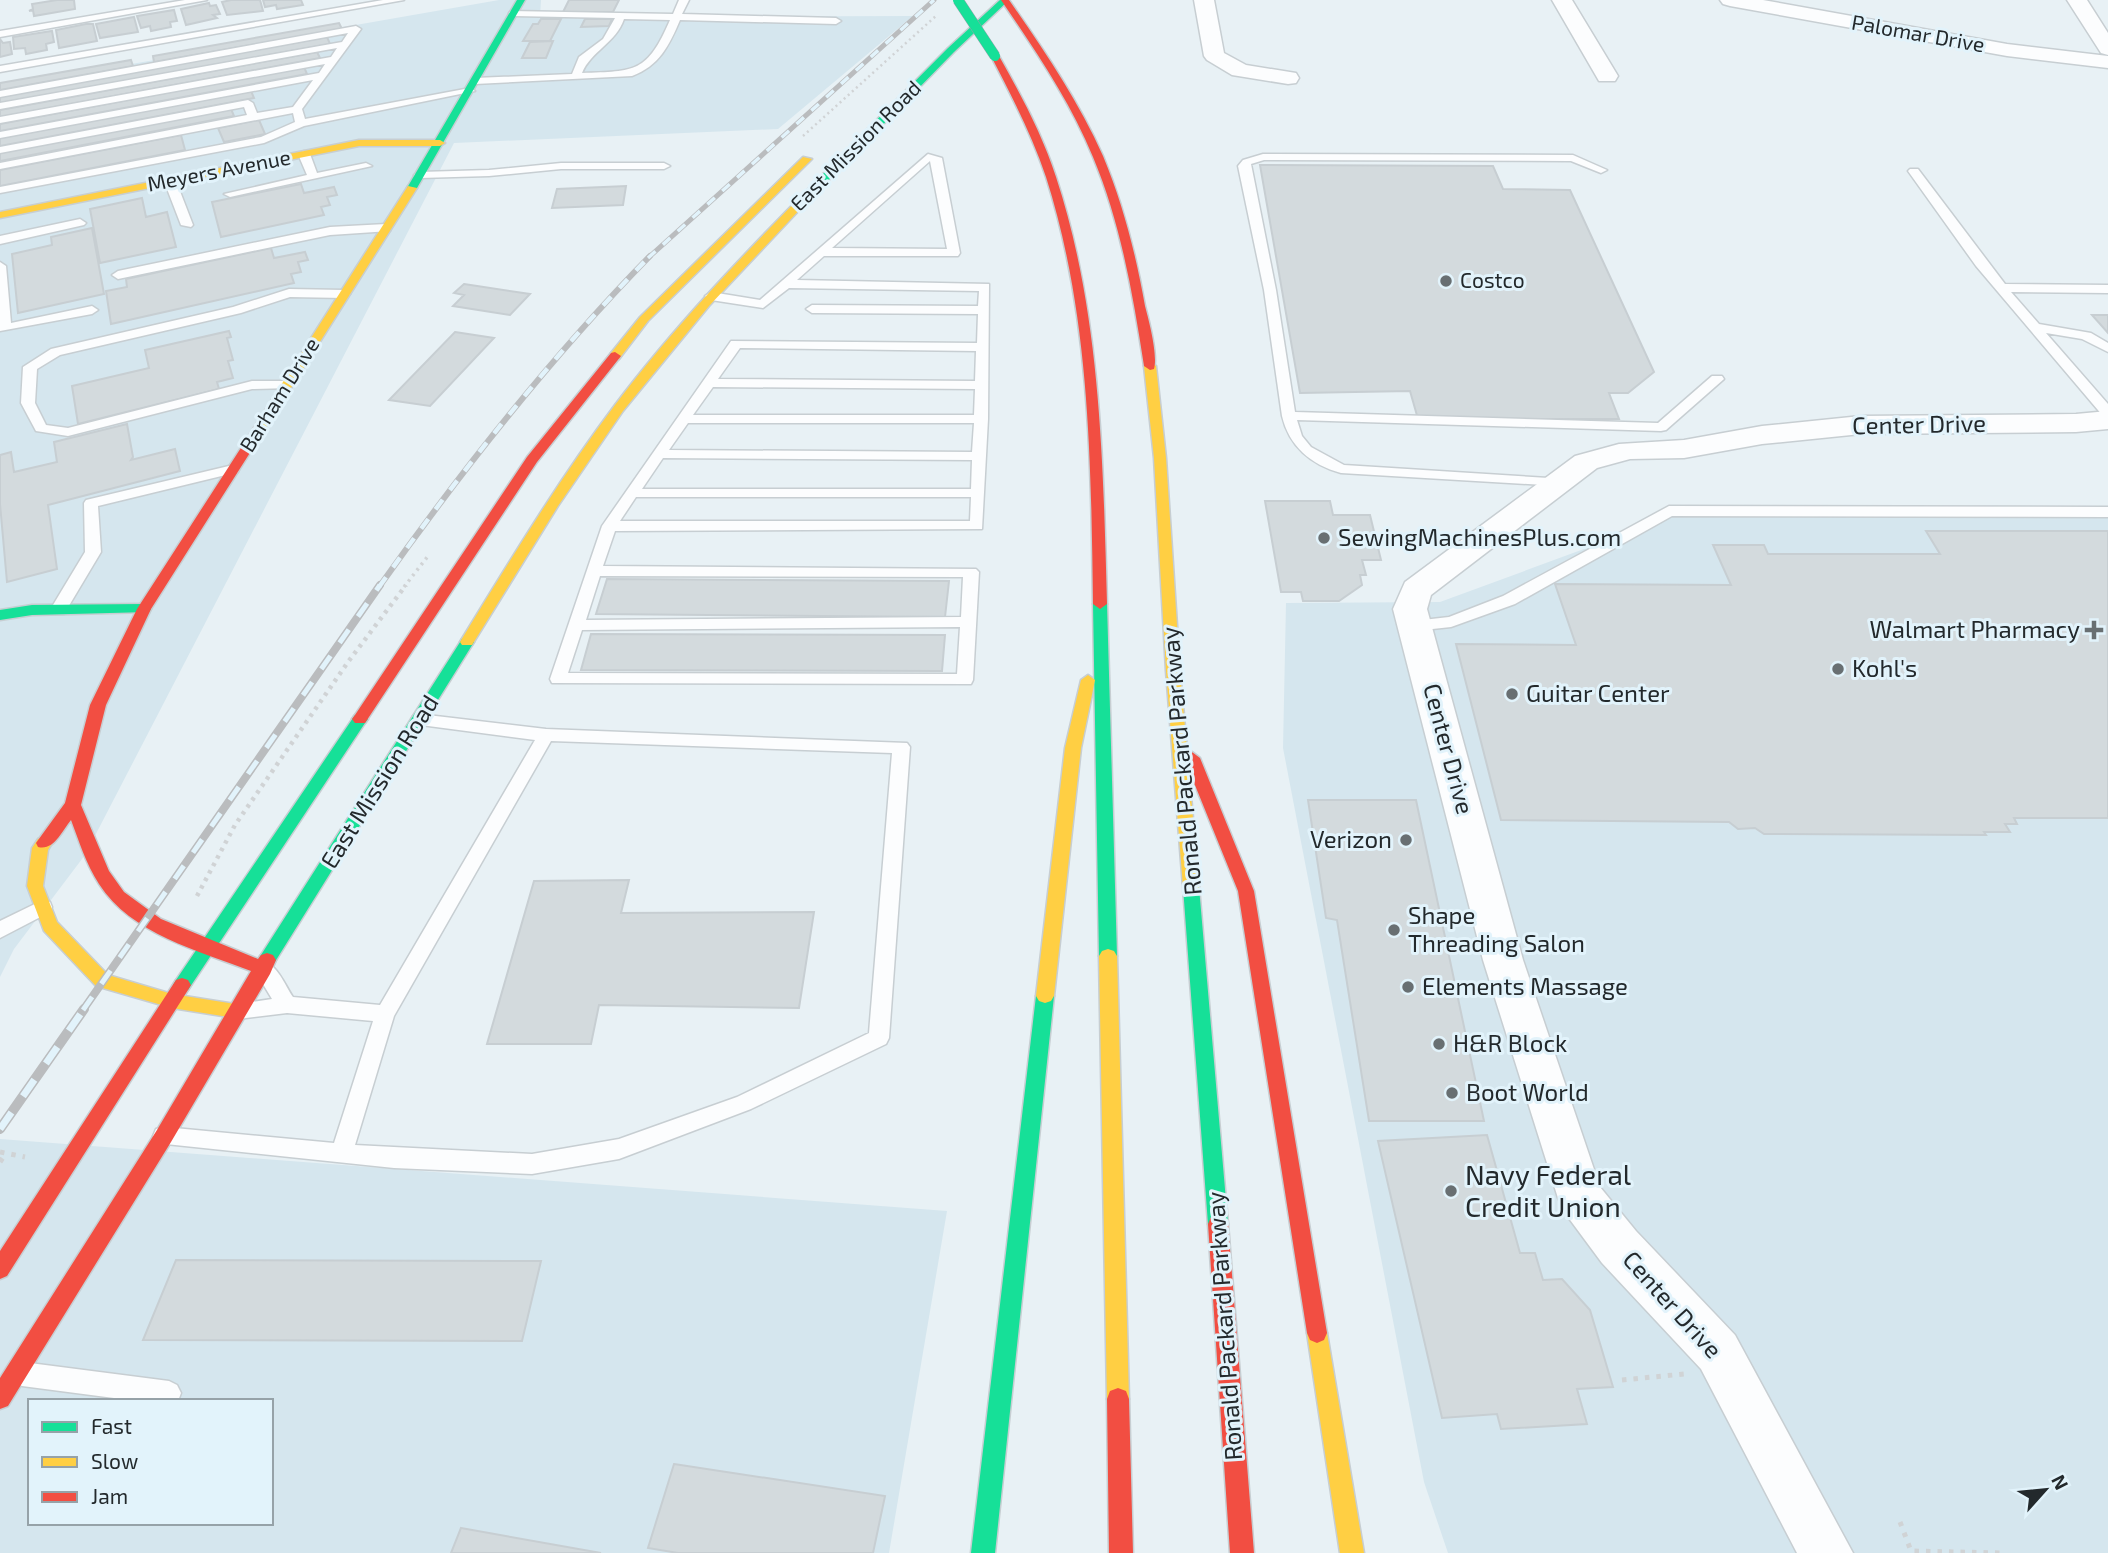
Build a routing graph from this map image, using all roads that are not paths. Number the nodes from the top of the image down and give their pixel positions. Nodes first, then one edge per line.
1 (202, 0) edge
2 (399, 0) edge
3 (684, 0) edge
4 (958, 0) edge
5 (983, 0) edge
6 (1005, 0) edge
7 (1203, 0) edge
8 (1562, 0) edge
9 (2077, 0) edge
10 (1741, 1) edge
11 (517, 4) edge
12 (621, 14) junction
13 (676, 15) junction
14 (836, 21) dead end
15 (0, 34) edge
16 (345, 44) junction
17 (932, 46) dead end
18 (2108, 49) edge
19 (334, 59) junction
20 (2108, 62) edge
21 (0, 69) edge
22 (322, 75) junction
23 (576, 76) junction
24 (1607, 76) dead end
25 (1288, 78) dead end
26 (472, 86) junction
27 (0, 94) edge
28 (0, 106) edge
29 (297, 109) junction
30 (253, 117) junction
31 (0, 120) edge
32 (301, 123) junction
33 (0, 135) edge
34 (440, 143) junction
35 (819, 148) dead end
36 (0, 150) edge
37 (304, 154) junction
38 (0, 166) edge
39 (366, 166) dead end
40 (664, 166) dead end
41 (1601, 170) dead end
42 (1914, 170) dead end
43 (420, 174) junction
44 (313, 177) junction
45 (170, 181) junction
46 (0, 190) edge
47 (230, 194) dead end
48 (0, 215) edge
49 (80, 223) dead end
50 (187, 225) dead end
51 (386, 228) junction
52 (0, 240) edge
53 (822, 252) junction
54 (0, 266) edge
55 (694, 268) junction
56 (118, 275) dead end
57 (786, 284) junction
58 (2003, 288) junction
59 (2108, 289) edge
60 (344, 294) junction
61 (711, 296) junction
62 (812, 309) dead end
63 (92, 310) dead end
64 (984, 310) junction
65 (2036, 327) junction
66 (983, 347) junction
67 (2108, 348) edge
68 (1717, 379) dead end
69 (709, 383) junction
70 (286, 385) junction
71 (981, 385) junction
72 (2108, 413) edge
73 (1289, 416) junction
74 (684, 419) junction
75 (981, 419) junction
76 (2108, 421) edge
77 (659, 454) junction
78 (979, 456) junction
79 (233, 469) junction
80 (1560, 482) junction
81 (632, 493) junction
82 (978, 493) junction
83 (2108, 512) edge
84 (609, 526) junction
85 (594, 571) junction
86 (144, 609) junction
87 (58, 610) junction
88 (0, 615) edge
89 (1101, 616) junction
90 (968, 622) junction
91 (576, 625) junction
92 (1414, 625) junction
93 (418, 720) junction
94 (1176, 720) junction
95 (546, 735) junction
96 (73, 805) junction
97 (43, 907) junction
98 (0, 930) edge
99 (208, 946) junction
100 (264, 969) junction
101 (172, 1001) junction
102 (287, 1005) junction
103 (235, 1011) junction
104 (385, 1014) junction
105 (164, 1136) junction
106 (342, 1153) junction
107 (0, 1269) edge
108 (15, 1373) junction
109 (169, 1393) dead end
110 (0, 1398) edge
111 (983, 1553) edge
112 (1121, 1553) edge
113 (1242, 1553) edge
114 (1352, 1553) edge
115 (1826, 1553) edge

1 - 15 lane
2 - 21 lane
3 - 13 lane
4 - 89 main road, bridge
5 - 17 main road
6 - 61 main road, East Mission Road
6 - 94 main road, Ronald Packard Parkway
7 - 25 street
8 - 24 street
9 - 18 street
10 - 20 street, Palomar Drive
11 - 12 lane
11 - 26 main road, Barham Drive
12 - 13 lane
12 - 23 lane
13 - 14 lane
13 - 23 lane
16 - 19 lane
16 - 27 lane
16 - 28 lane
19 - 22 lane
19 - 31 lane
22 - 29 lane
22 - 33 lane
23 - 26 lane
26 - 32 lane
26 - 34 main road, Barham Drive
29 - 30 lane
29 - 32 lane
30 - 36 lane
30 - 38 lane
32 - 46 lane
34 - 37 main road, Meyers Avenue
34 - 43 main road, Barham Drive
35 - 55 main road, East Mission Road
37 - 44 lane
37 - 45 main road, Meyers Avenue
39 - 44 lane
40 - 43 lane
41 - 73 lane
42 - 58 lane
43 - 51 main road, Barham Drive
44 - 47 lane
45 - 48 main road, Meyers Avenue
45 - 50 lane
49 - 52 lane
51 - 56 lane
51 - 60 main road, Barham Drive
53 - 53 lane
53 - 57 lane
54 - 63 lane
55 - 61 main road
55 - 99 main road, East Mission Road
57 - 61 lane
57 - 64 lane
58 - 59 lane
58 - 65 lane
60 - 70 main road, Barham Drive
60 - 70 lane
61 - 93 main road, East Mission Road
62 - 64 lane
64 - 66 lane
65 - 67 lane
65 - 72 lane
66 - 69 lane
66 - 71 lane
68 - 73 lane
69 - 71 lane
69 - 74 lane
70 - 79 main road, Barham Drive
71 - 75 lane
73 - 80 lane
74 - 75 lane
74 - 77 lane
75 - 78 lane
76 - 80 street, Center Drive
77 - 78 lane
77 - 81 lane
78 - 82 lane
79 - 86 main road, Barham Drive
79 - 87 lane
80 - 92 street, Center Drive
81 - 82 lane
81 - 84 lane
82 - 84 lane
83 - 92 lane
84 - 85 lane
85 - 90 lane
85 - 91 lane
86 - 87 main road
86 - 96 main road, Barham Drive
87 - 88 main road
89 - 111 main road
89 - 112 main road
90 - 91 lane
90 - 91 lane
92 - 115 street, Center Drive
93 - 95 lane
93 - 100 main road, East Mission Road
94 - 113 main road, Ronald Packard Parkway
94 - 114 main road
95 - 104 lane
95 - 106 lane
96 - 97 main road, Barham Drive
96 - 99 main road
97 - 98 lane
97 - 101 main road, Barham Drive
99 - 100 main road
99 - 101 main road, East Mission Road
100 - 102 lane
100 - 103 main road, East Mission Road
101 - 103 main road, Barham Drive
101 - 107 main road, East Mission Road
102 - 103 lane
102 - 104 lane
103 - 105 main road, East Mission Road
104 - 106 lane
105 - 106 lane
105 - 108 main road, East Mission Road
108 - 109 lane
108 - 110 main road, East Mission Road

